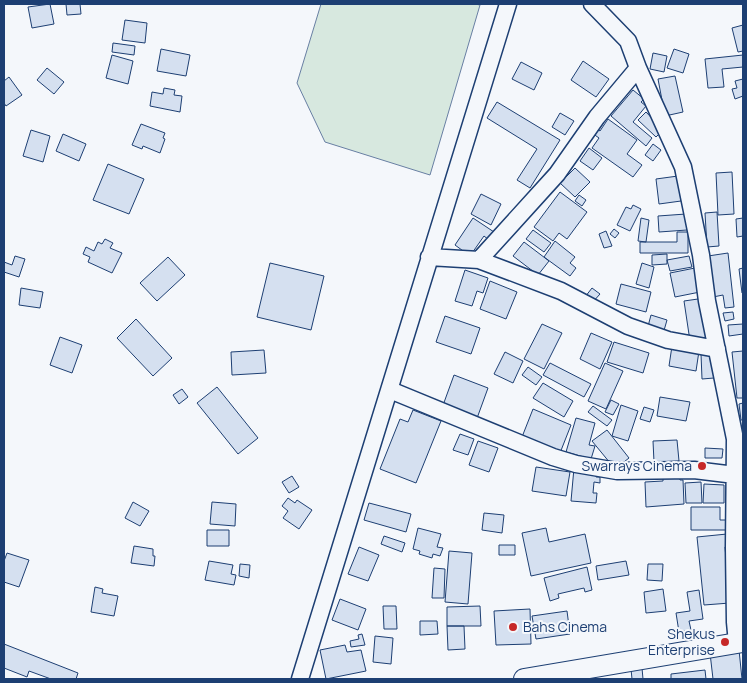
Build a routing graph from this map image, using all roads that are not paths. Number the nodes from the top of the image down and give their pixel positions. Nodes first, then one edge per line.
1 (508, 4) edge
2 (592, 4) edge
3 (638, 68) junction
4 (429, 257) junction
5 (479, 260) junction
6 (716, 349) junction
7 (390, 390) junction
8 (735, 474) junction
9 (740, 643) edge
10 (300, 679) edge
11 (524, 679) edge

1 - 4 street
2 - 3 street
3 - 5 street
3 - 6 street
4 - 5 street
4 - 7 street
5 - 6 street
6 - 8 street
7 - 8 street
7 - 10 street
8 - 9 street
9 - 11 main road

